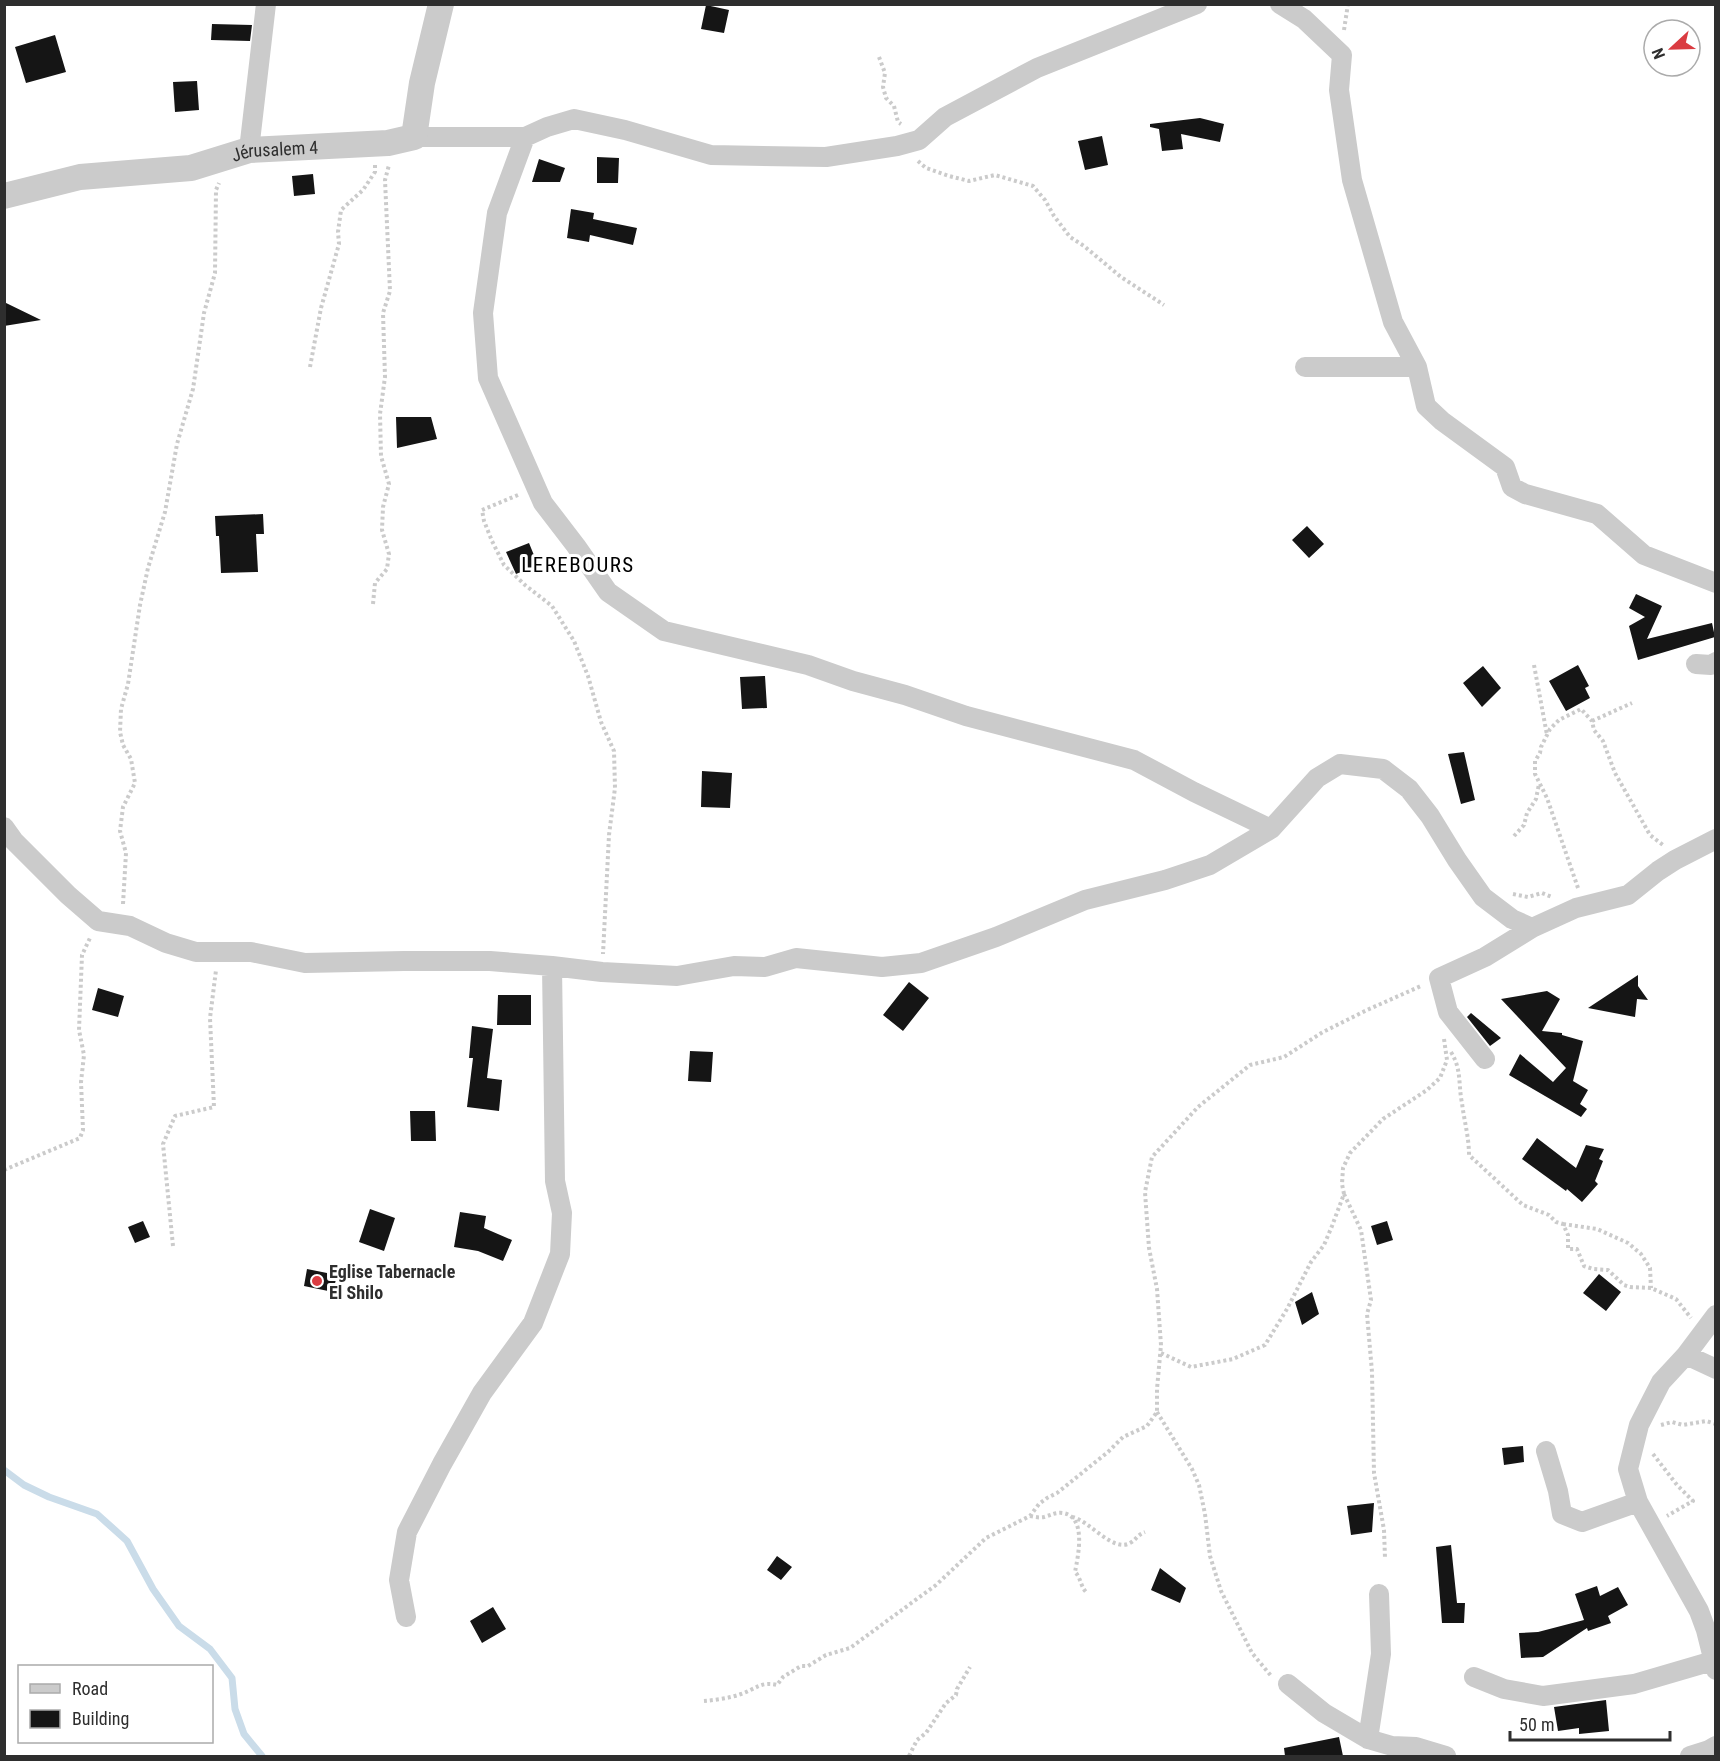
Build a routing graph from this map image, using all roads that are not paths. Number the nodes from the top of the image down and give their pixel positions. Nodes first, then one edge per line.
1 (266, 4) edge
2 (441, 4) edge
3 (1197, 4) edge
4 (1280, 4) edge
5 (525, 136) junction
6 (400, 140) junction
7 (239, 153) junction
8 (4, 196) edge
9 (1305, 367) dead end
10 (1417, 367) junction
11 (1716, 583) edge
12 (4, 827) edge
13 (1272, 829) junction
14 (1716, 839) edge
15 (1532, 928) junction
16 (552, 966) junction
17 (1485, 1059) dead end
18 (1710, 1323) edge
19 (1686, 1355) junction
20 (1716, 1369) edge
21 (1546, 1451) dead end
22 (1638, 1502) junction
23 (1379, 1594) dead end
24 (406, 1617) dead end
25 (1714, 1663) edge
26 (1474, 1677) dead end
27 (1288, 1684) road end
28 (1368, 1738) junction
29 (1716, 1746) edge
30 (1446, 1756) edge
31 (1690, 1756) edge

1 - 7 street
2 - 6 street
3 - 5 street
4 - 10 street
5 - 6 street
5 - 13 street
6 - 7 street, Jérusalem 4
7 - 8 street, Jérusalem 4
9 - 10 street
10 - 11 street
12 - 16 street
13 - 15 street
13 - 16 street
14 - 15 street
15 - 17 street
16 - 24 street
18 - 19 street
19 - 20 street
19 - 22 street
21 - 22 street
22 - 25 street
23 - 28 street
25 - 26 street
27 - 28 street
28 - 30 street
29 - 31 street

